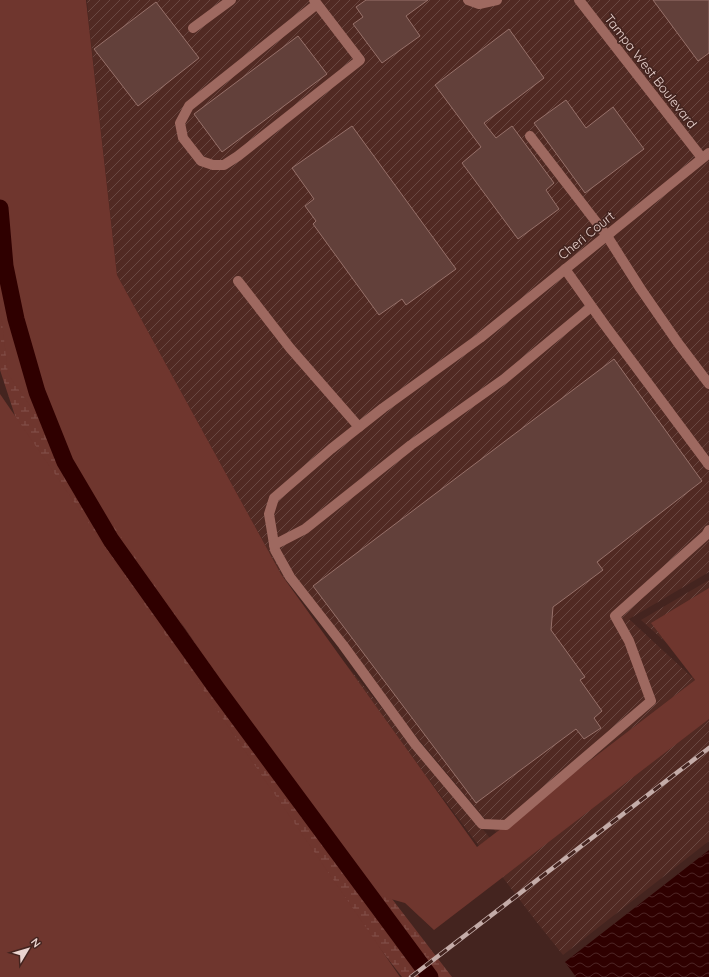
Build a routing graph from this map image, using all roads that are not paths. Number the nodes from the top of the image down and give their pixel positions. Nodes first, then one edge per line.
1 (230, 0) edge
2 (468, 0) edge
3 (497, 0) edge
4 (579, 0) edge
5 (316, 2) edge
6 (193, 28) dead end
7 (530, 136) dead end
8 (706, 156) edge
9 (607, 236) junction
10 (565, 269) junction
11 (238, 281) dead end
12 (591, 307) junction
13 (709, 384) edge
14 (359, 427) junction
15 (709, 465) edge
16 (709, 530) edge
17 (274, 545) junction

1 - 6 street
2 - 3 street
4 - 8 street, Tampa West Boulevard
5 - 5 street
7 - 9 street
8 - 9 street, Cheri Court
9 - 10 street, Cheri Court
9 - 13 street
10 - 12 street
10 - 14 street, Cheri Court
11 - 14 street
12 - 15 street
12 - 17 street
14 - 17 street, Cheri Court
16 - 17 street, Cheri Court

